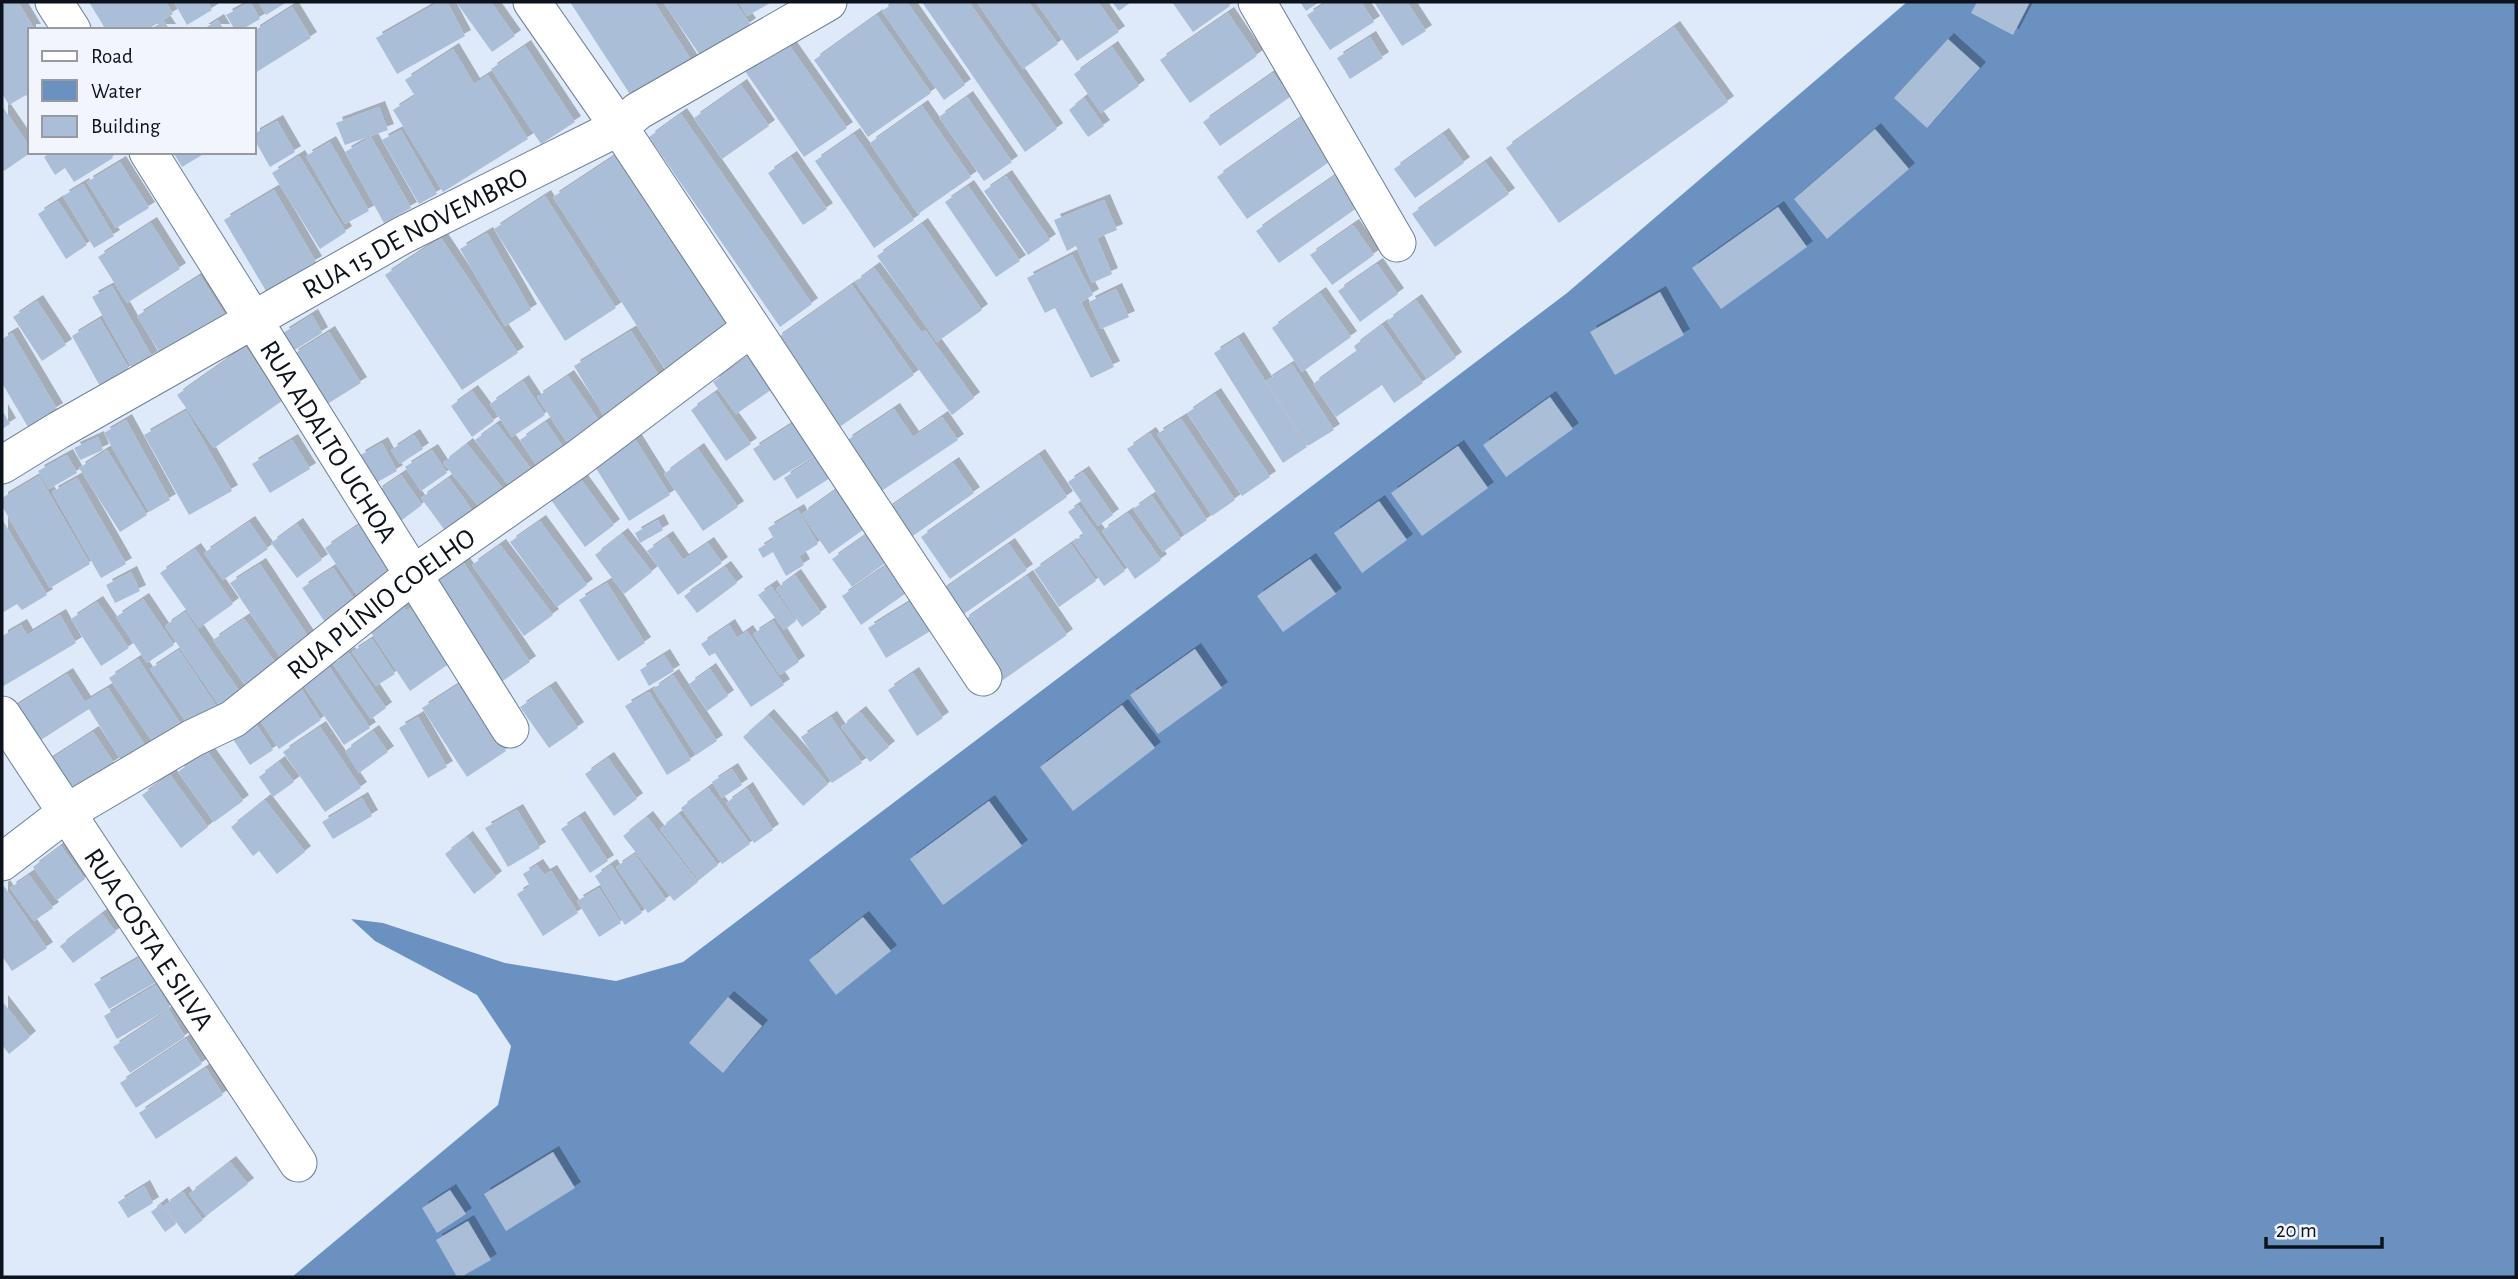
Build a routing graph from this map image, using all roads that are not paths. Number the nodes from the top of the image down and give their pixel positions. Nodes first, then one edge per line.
1 (54, 2) edge
2 (532, 2) edge
3 (828, 2) edge
4 (1258, 2) edge
5 (71, 28) edge
6 (619, 127) junction
7 (149, 154) edge
8 (1397, 243) dead end
9 (252, 320) junction
10 (751, 328) junction
11 (2, 465) edge
12 (414, 574) junction
13 (983, 677) dead end
14 (2, 715) edge
15 (510, 729) dead end
16 (66, 814) junction
17 (2, 862) edge
18 (298, 1163) dead end

1 - 5 street
2 - 6 street
3 - 6 street, RUA 15 DE NOVEMBRO
4 - 8 street
6 - 9 street, RUA 15 DE NOVEMBRO
6 - 10 street
7 - 9 street, RUA ADALTO UCHOA
9 - 11 street, RUA 15 DE NOVEMBRO
9 - 12 street, RUA ADALTO UCHOA
10 - 12 street, RUA PLÍNIO COELHO
10 - 13 street
12 - 15 street, RUA ADALTO UCHOA
12 - 16 street, RUA PLÍNIO COELHO
14 - 16 street, RUA COSTA E SILVA
16 - 17 street, RUA PLÍNIO COELHO
16 - 18 street, RUA COSTA E SILVA

